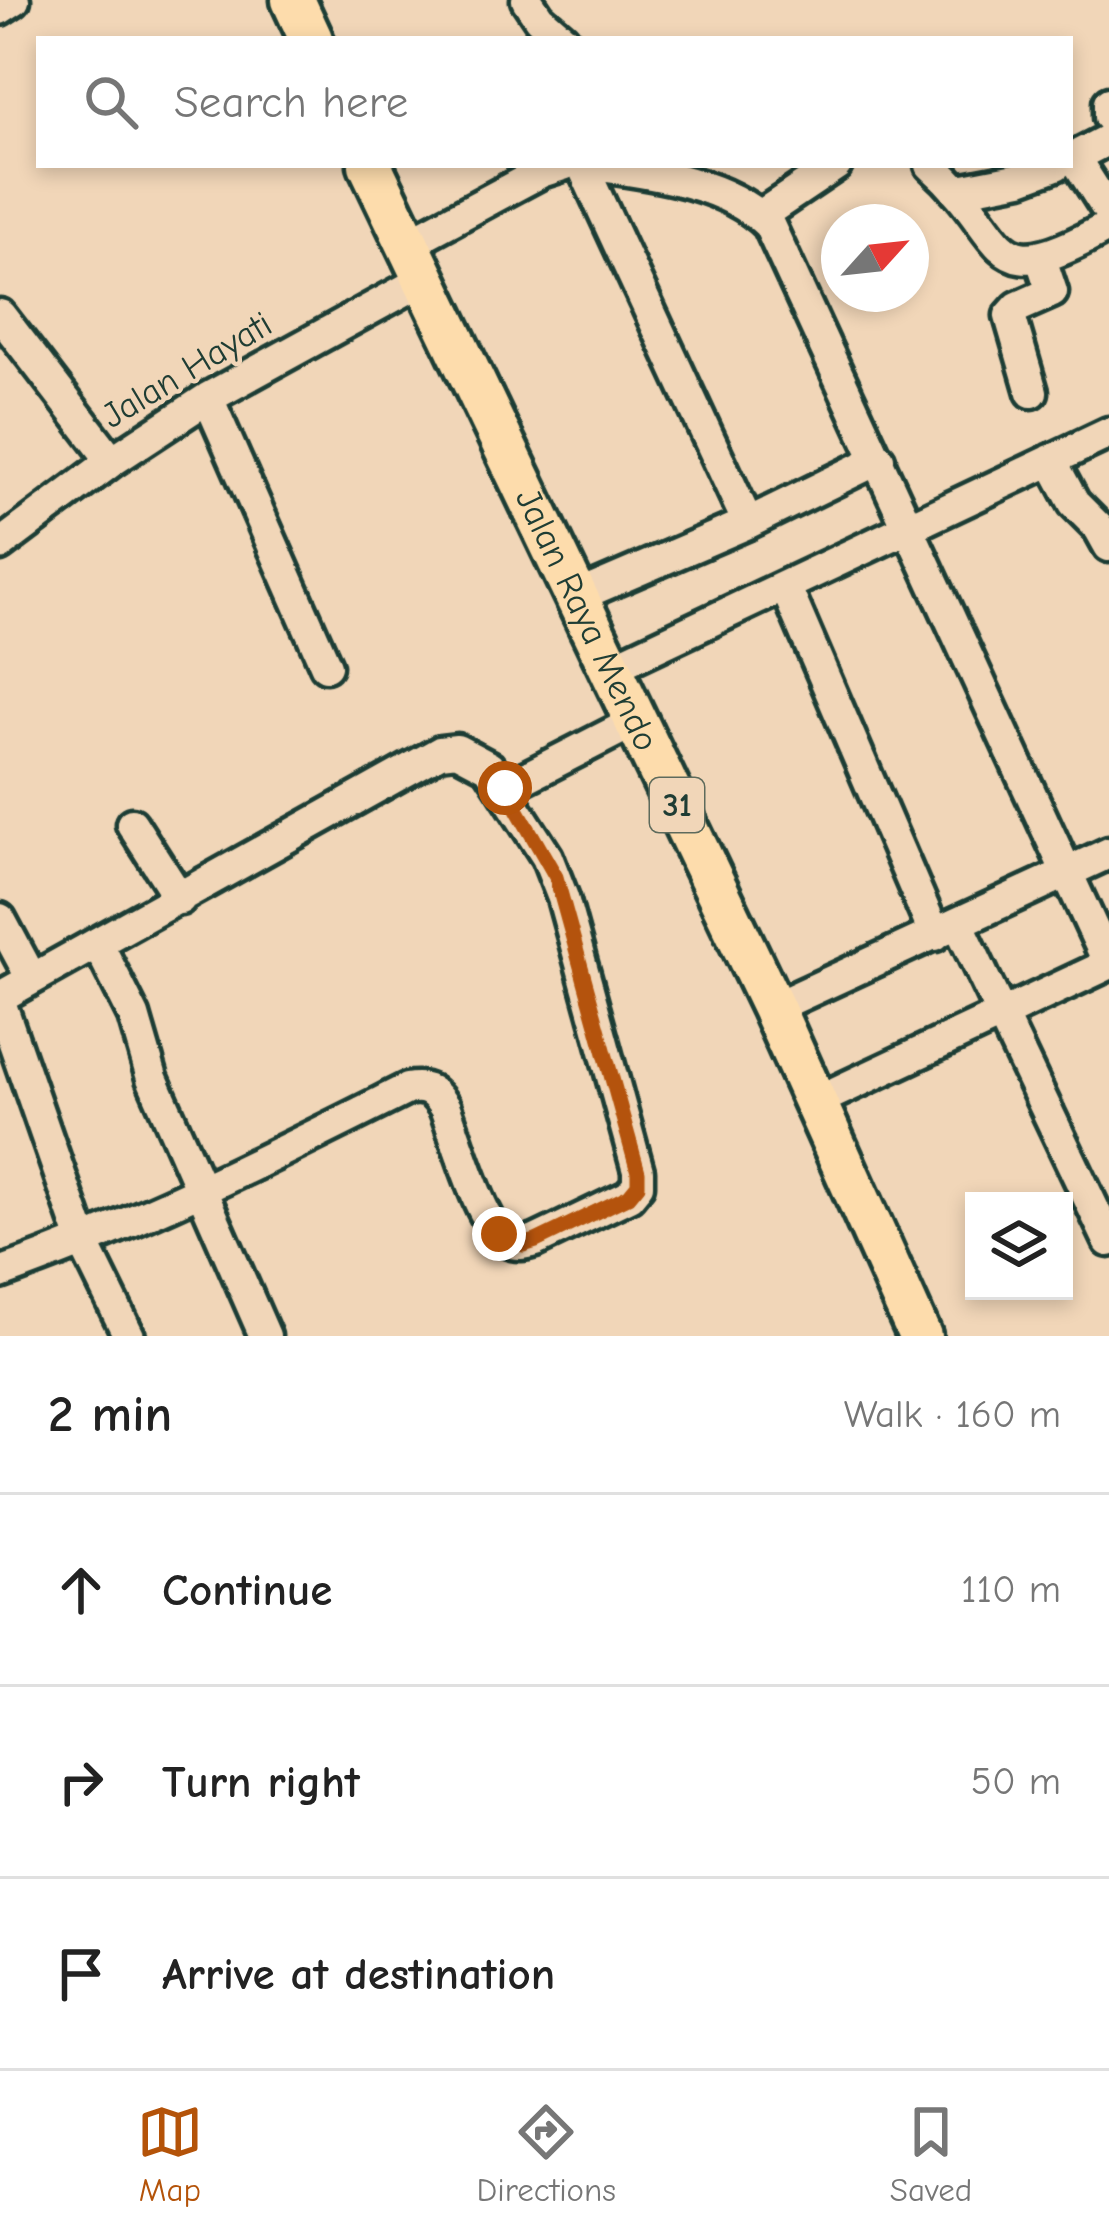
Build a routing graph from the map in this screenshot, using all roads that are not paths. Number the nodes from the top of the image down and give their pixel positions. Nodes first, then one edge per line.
1 (14, 0) edge
2 (293, 0) edge
3 (527, 0) edge
4 (0, 9) edge
5 (309, 36) edge
6 (560, 36) edge
7 (1109, 103) edge
8 (1109, 117) edge
9 (1109, 139) edge
10 (1073, 157) edge
11 (1073, 167) edge
12 (371, 168) edge
13 (553, 168) edge
14 (583, 168) edge
15 (616, 168) edge
16 (832, 168) edge
17 (935, 168) edge
18 (1047, 168) edge
19 (959, 190) junction
20 (1109, 212) edge
21 (760, 216) junction
22 (1109, 226) edge
23 (1041, 259) junction
24 (416, 261) junction
25 (0, 315) edge
26 (1032, 392) dead end
27 (208, 398) junction
28 (1109, 433) edge
29 (879, 459) junction
30 (1051, 460) junction
31 (112, 461) junction
32 (748, 523) junction
33 (909, 526) junction
34 (0, 545) edge
35 (1109, 546) edge
36 (786, 588) junction
37 (578, 596) junction
38 (326, 666) dead end
39 (611, 668) junction
40 (636, 721) junction
41 (505, 788) junction
42 (132, 824) dead end
43 (1109, 853) edge
44 (1067, 872) junction
45 (180, 898) junction
46 (0, 920) edge
47 (947, 930) junction
48 (98, 944) junction
49 (1109, 964) edge
50 (32, 979) junction
51 (0, 1000) edge
52 (773, 1007) junction
53 (1002, 1017) junction
54 (817, 1101) junction
55 (201, 1193) junction
56 (1109, 1241) edge
57 (84, 1244) junction
58 (0, 1273) edge
59 (129, 1336) edge
60 (265, 1336) edge
61 (920, 1336) edge

1 - 4 street
2 - 5 highway
3 - 6 street
7 - 8 street
9 - 10 street
11 - 20 street
12 - 24 highway, Jalan Raya Mendo / 31
13 - 24 street, Jalan Hayati
14 - 32 street
15 - 21 street
16 - 21 street
17 - 19 street
18 - 19 street
19 - 23 street
21 - 29 street
22 - 23 street
23 - 26 street
24 - 27 street, Jalan Hayati
24 - 37 highway, Jalan Raya Mendo / 31
25 - 31 street
27 - 31 street, Jalan Hayati
27 - 38 street
28 - 30 street
29 - 32 street
29 - 33 street
30 - 33 street
30 - 35 street
31 - 34 street, Jalan Hayati
32 - 37 street
33 - 36 street
33 - 44 street
36 - 39 street
36 - 47 street
37 - 39 highway, Jalan Raya Mendo / 31
39 - 40 highway, Jalan Raya Mendo / 31
40 - 41 street
40 - 52 highway, Jalan Raya Mendo / 31
41 - 45 street
41 - 55 street
42 - 45 street
43 - 44 street
44 - 47 street
44 - 49 street
45 - 48 street
46 - 50 street
47 - 52 street
47 - 53 street
48 - 50 street
48 - 55 street
49 - 53 street
50 - 51 street
51 - 57 street
52 - 54 highway, Jalan Raya Mendo / 31
53 - 54 street
53 - 56 street
54 - 61 highway, Jalan Raya Mendo / 31
55 - 57 street
55 - 60 street
57 - 58 street
57 - 59 street

